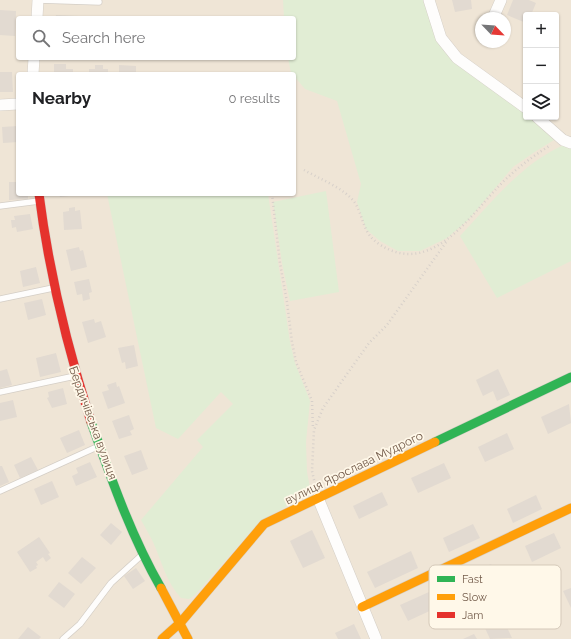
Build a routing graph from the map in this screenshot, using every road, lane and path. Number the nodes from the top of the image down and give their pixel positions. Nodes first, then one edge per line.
1 (38, 0) edge
2 (429, 0) edge
3 (501, 0) edge
4 (99, 2) dead end
5 (496, 12) edge
6 (37, 16) edge
7 (34, 60) edge
8 (33, 72) edge
9 (16, 104) edge
10 (0, 105) edge
11 (523, 106) edge
12 (541, 120) edge
13 (567, 142) edge
14 (304, 170) dead end
15 (272, 196) edge
16 (40, 198) edge
17 (0, 206) edge
18 (447, 241) junction
19 (53, 288) junction
20 (0, 299) edge
21 (75, 376) junction
22 (571, 377) edge
23 (0, 392) edge
24 (314, 430) junction
25 (100, 446) junction
26 (0, 491) edge
27 (318, 498) junction
28 (571, 508) edge
29 (144, 554) junction
30 (451, 565) edge
31 (429, 575) edge
32 (362, 607) junction
33 (181, 622) junction
34 (63, 639) edge
35 (162, 639) edge
36 (188, 639) edge
37 (376, 639) edge

1 - 4 lane
1 - 6 street
2 - 11 street
3 - 5 street
7 - 8 street
9 - 10 street
12 - 13 street
13 - 18 path
14 - 18 path
15 - 24 path
16 - 17 lane
16 - 19 street, Бердичівська вулиця
18 - 24 path
19 - 20 lane
19 - 21 street, Бердичівська вулиця
21 - 23 lane
21 - 25 street, Бердичівська вулиця
22 - 27 street, вулиця Ярослава Мудрого
24 - 27 path
25 - 26 lane
25 - 29 street, Бердичівська вулиця
27 - 32 street
27 - 33 street, вулиця Ярослава Мудрого
28 - 30 street
29 - 33 street, Бердичівська вулиця
29 - 34 lane
31 - 32 street
32 - 37 street
33 - 35 street, вулиця Ярослава Мудрого
33 - 36 street, Бердичівська вулиця

